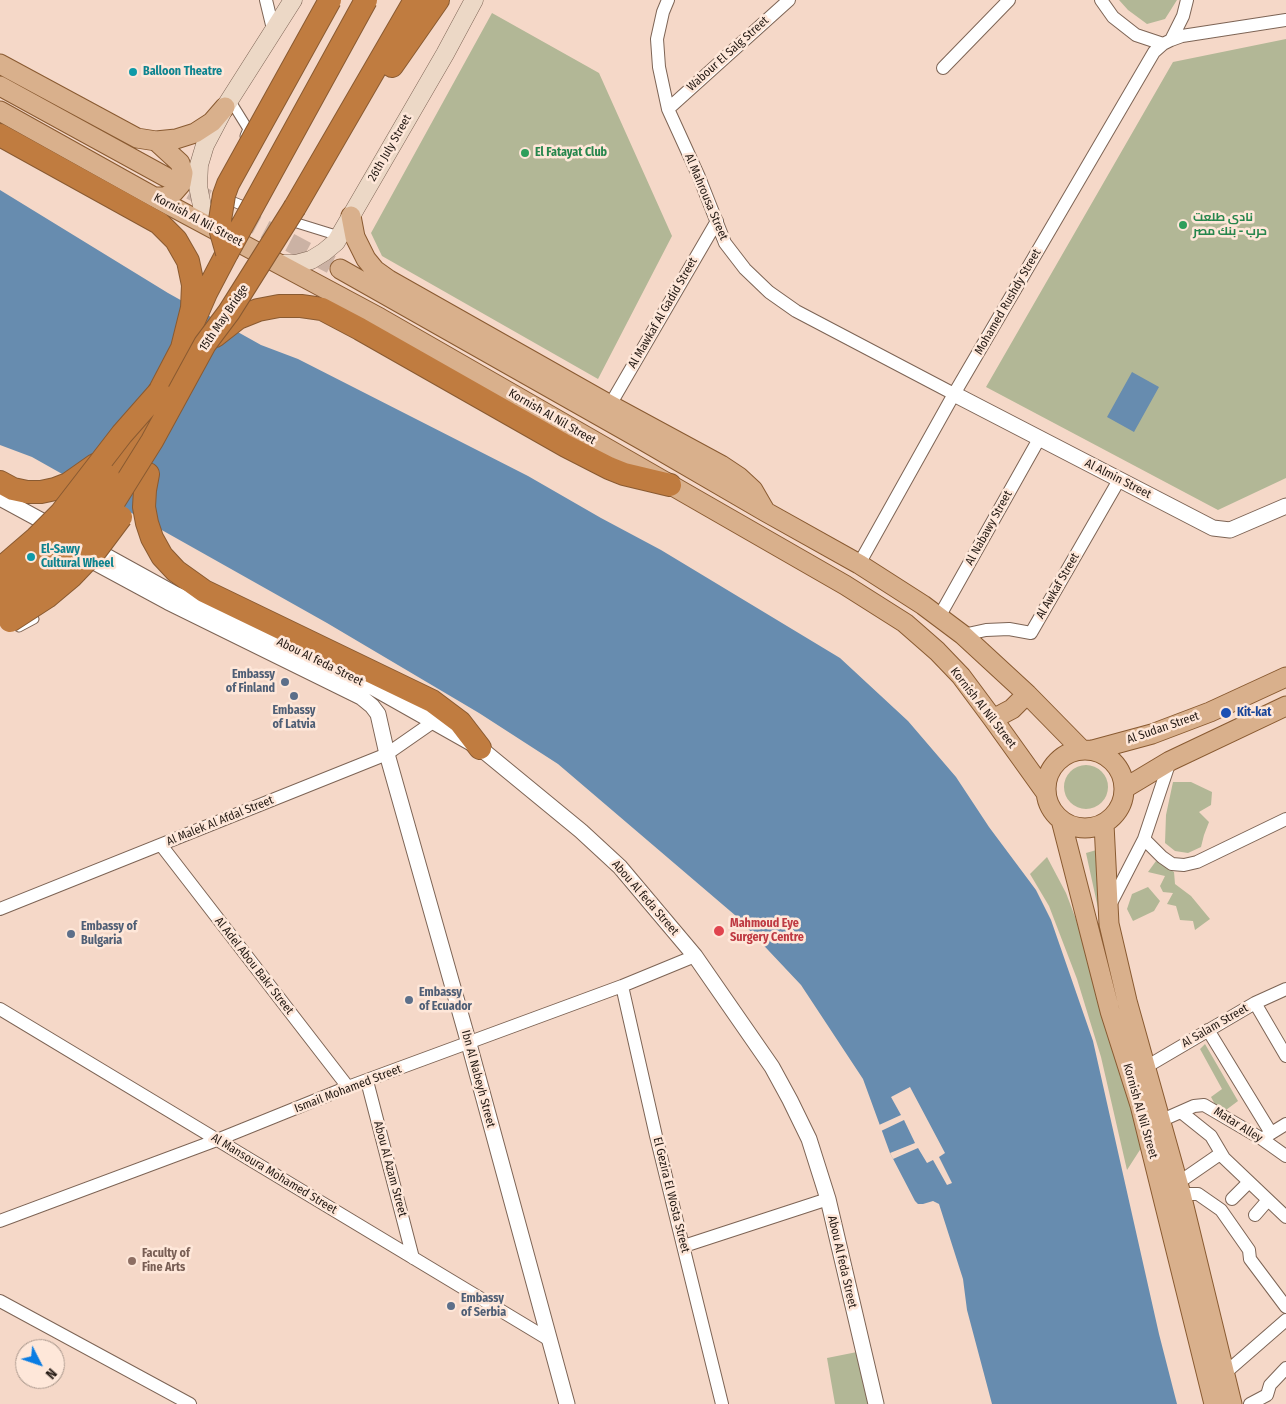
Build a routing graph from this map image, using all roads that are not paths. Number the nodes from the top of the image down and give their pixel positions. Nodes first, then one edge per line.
1 (266, 0) edge
2 (293, 0) edge
3 (330, 0) edge
4 (366, 0) edge
5 (415, 0) edge
6 (438, 0) edge
7 (474, 0) edge
8 (668, 0) edge
9 (789, 0) edge
10 (1009, 0) edge
11 (1101, 0) edge
12 (1187, 0) edge
13 (1286, 20) edge
14 (274, 32) junction
15 (1167, 42) junction
16 (0, 64) edge
17 (943, 68) dead end
18 (0, 86) edge
19 (358, 99) junction
20 (227, 103) junction
21 (668, 108) junction
22 (0, 111) edge
23 (0, 135) edge
24 (156, 141) junction
25 (241, 145) dead end
26 (166, 177) tunnel mouth
27 (221, 196) junction
28 (150, 206) junction
29 (252, 209) junction
30 (351, 216) junction
31 (717, 221) junction
32 (298, 223) dead end
33 (210, 226) junction
34 (339, 236) junction
35 (227, 253) junction
36 (281, 264) junction
37 (340, 269) tunnel mouth
38 (205, 344) junction
39 (182, 348) junction
40 (954, 394) junction
41 (167, 395) junction
42 (610, 405) junction
43 (1039, 439) junction
44 (106, 457) junction
45 (148, 474) junction
46 (1119, 480) junction
47 (0, 482) edge
48 (670, 486) junction
49 (0, 498) edge
50 (1286, 506) edge
51 (0, 508) edge
52 (766, 512) junction
53 (859, 564) junction
54 (0, 569) edge
55 (0, 589) edge
56 (171, 598) junction
57 (3, 617) edge
58 (939, 617) junction
59 (34, 619) dead end
60 (963, 636) junction
61 (1286, 677) edge
62 (1027, 694) junction
63 (1286, 706) edge
64 (994, 719) junction
65 (433, 722) junction
66 (480, 748) junction
67 (1087, 750) junction
68 (387, 754) junction
69 (1170, 760) junction
70 (1125, 788) junction
71 (1046, 793) junction
72 (1286, 819) edge
73 (1061, 820) junction
74 (1104, 824) junction
75 (1144, 839) junction
76 (161, 845) junction
77 (0, 909) edge
78 (1108, 909) junction
79 (695, 956) junction
80 (622, 986) junction
81 (1286, 989) edge
82 (1255, 1003) junction
83 (0, 1009) edge
84 (1208, 1030) junction
85 (469, 1044) junction
86 (1286, 1056) edge
87 (1146, 1067) junction
88 (367, 1081) junction
89 (348, 1087) junction
90 (1180, 1112) junction
91 (1160, 1121) junction
92 (1286, 1124) edge
93 (1266, 1136) junction
94 (217, 1140) junction
95 (1220, 1154) junction
96 (1286, 1156) edge
97 (1249, 1182) junction
98 (1179, 1189) junction
99 (828, 1199) junction
100 (1232, 1199) dead end
101 (1268, 1200) junction
102 (1255, 1215) dead end
103 (1286, 1217) edge
104 (0, 1221) edge
105 (684, 1246) junction
106 (413, 1258) junction
107 (0, 1301) edge
108 (1286, 1307) edge
109 (1286, 1320) edge
110 (548, 1339) junction
111 (1286, 1368) edge
112 (1224, 1374) junction
113 (190, 1404) edge
114 (566, 1404) edge
115 (722, 1404) edge
116 (876, 1404) edge
117 (1214, 1404) edge
118 (1232, 1404) edge
119 (1250, 1404) edge

1 - 14 street
2 - 14 main road
3 - 27 highway, bridge
4 - 29 highway, 15th May Bridge, bridge
5 - 19 highway, 15th May Bridge
6 - 19 highway
7 - 30 main road, 26th July Street
8 - 21 street, Al Mahrousa Street
9 - 21 street, Wabour El Salg Street
10 - 17 street
11 - 15 street
12 - 15 street, Mohamed Rushdy Street
13 - 15 street
14 - 20 main road
15 - 40 street, Mohamed Rushdy Street
16 - 24 main road
18 - 26 main road, Kornish Al Nil Street
19 - 38 highway, 15th May Bridge, bridge
20 - 24 main road
20 - 25 street
20 - 33 main road
21 - 31 street, Al Mahrousa Street
22 - 28 main road, Kornish Al Nil Street
23 - 28 highway
24 - 28 main road
27 - 29 street
27 - 35 highway, bridge
28 - 33 main road, Kornish Al Nil Street
28 - 39 highway
29 - 35 highway, 15th May Bridge, bridge
30 - 34 main road, 26th July Street
30 - 42 main road
31 - 40 street, Al Mahrousa Street
31 - 42 street, Al Mawkaf Al Gadid Street
32 - 34 street
33 - 36 main road, Kornish Al Nil Street
34 - 36 main road, 26th July Street
35 - 39 highway, 15th May Bridge
36 - 48 main road, Kornish Al Nil Street
37 - 52 main road, Kornish Al Nil Street
38 - 41 highway, 15th May Bridge, bridge
38 - 48 highway, bridge
39 - 41 highway, 15th May Bridge
40 - 43 street, Al Almin Street
40 - 53 street, Mohamed Rushdy Street
41 - 44 highway, bridge
41 - 45 highway
41 - 55 highway, 15th May Bridge, bridge
41 - 57 highway, 15th May Bridge, bridge
42 - 52 main road
43 - 46 street, Al Almin Street
43 - 58 street, Al Nabawy Street
44 - 47 highway, bridge
44 - 54 highway, bridge
45 - 57 highway, bridge
45 - 66 highway
46 - 50 street, Al Almin Street
46 - 60 street, Al Awkaf Street
48 - 64 main road, Kornish Al Nil Street
49 - 56 street
51 - 56 street
52 - 53 main road, Kornish Al Nil Street
53 - 58 main road, Kornish Al Nil Street
56 - 65 street, Abou Al feda Street
56 - 68 street, Abou Al feda Street
57 - 59 street
58 - 60 main road, Kornish Al Nil Street
60 - 62 main road, Kornish Al Nil Street
61 - 67 main road, Al Sudan Street
62 - 64 main road
62 - 67 main road, Kornish Al Nil Street
63 - 69 main road
64 - 71 main road, Kornish Al Nil Street
65 - 66 street, Abou Al feda Street
65 - 68 street, Al Malek Al Afdal Street
66 - 79 street, Abou Al feda Street
67 - 70 main road
67 - 71 main road
68 - 76 street, Al Malek Al Afdal Street
68 - 85 street, Ibn Al Nabeyh Street
69 - 70 main road
69 - 75 street
70 - 74 main road
71 - 73 main road
72 - 75 street
73 - 74 main road
73 - 117 main road, Kornish Al Nil Street
74 - 78 main road, Kornish Al Nil Street
75 - 78 street
76 - 77 street, Al Malek Al Afdal Street
76 - 89 street, Al Adel Abou Bakr Street
78 - 87 main road, Kornish Al Nil Street
79 - 80 street, Ismail Mohamed Street
79 - 99 street, Abou Al feda Street
80 - 85 street, Ismail Mohamed Street
80 - 105 street, El Gezira El Wosta Street
81 - 82 street, Al Salam Street
82 - 84 street, Al Salam Street
82 - 86 street
83 - 94 street, Al Mansoura Mohamed Street
84 - 87 street, Al Salam Street
84 - 93 street
85 - 88 street, Ismail Mohamed Street
85 - 110 street, Ibn Al Nabeyh Street
87 - 91 main road, Kornish Al Nil Street
88 - 89 street, Ismail Mohamed Street
88 - 106 street, Abou Al Azam Street
89 - 94 street, Ismail Mohamed Street
90 - 91 street, Matar Alley
90 - 93 street, Matar Alley
90 - 95 street
91 - 98 main road, Kornish Al Nil Street
92 - 93 street
93 - 96 street, Matar Alley
94 - 104 street, Ismail Mohamed Street
94 - 106 street, Al Mansoura Mohamed Street
95 - 97 street
95 - 98 street
97 - 100 street
97 - 101 street
98 - 108 street
98 - 112 main road, Kornish Al Nil Street
99 - 105 street
99 - 116 street, Abou Al feda Street
101 - 102 street
101 - 103 street
105 - 115 street, El Gezira El Wosta Street
106 - 110 street, Al Mansoura Mohamed Street
107 - 113 street
109 - 112 street
110 - 114 street, Ibn Al Nabeyh Street
111 - 119 street
112 - 118 main road, Kornish Al Nil Street

